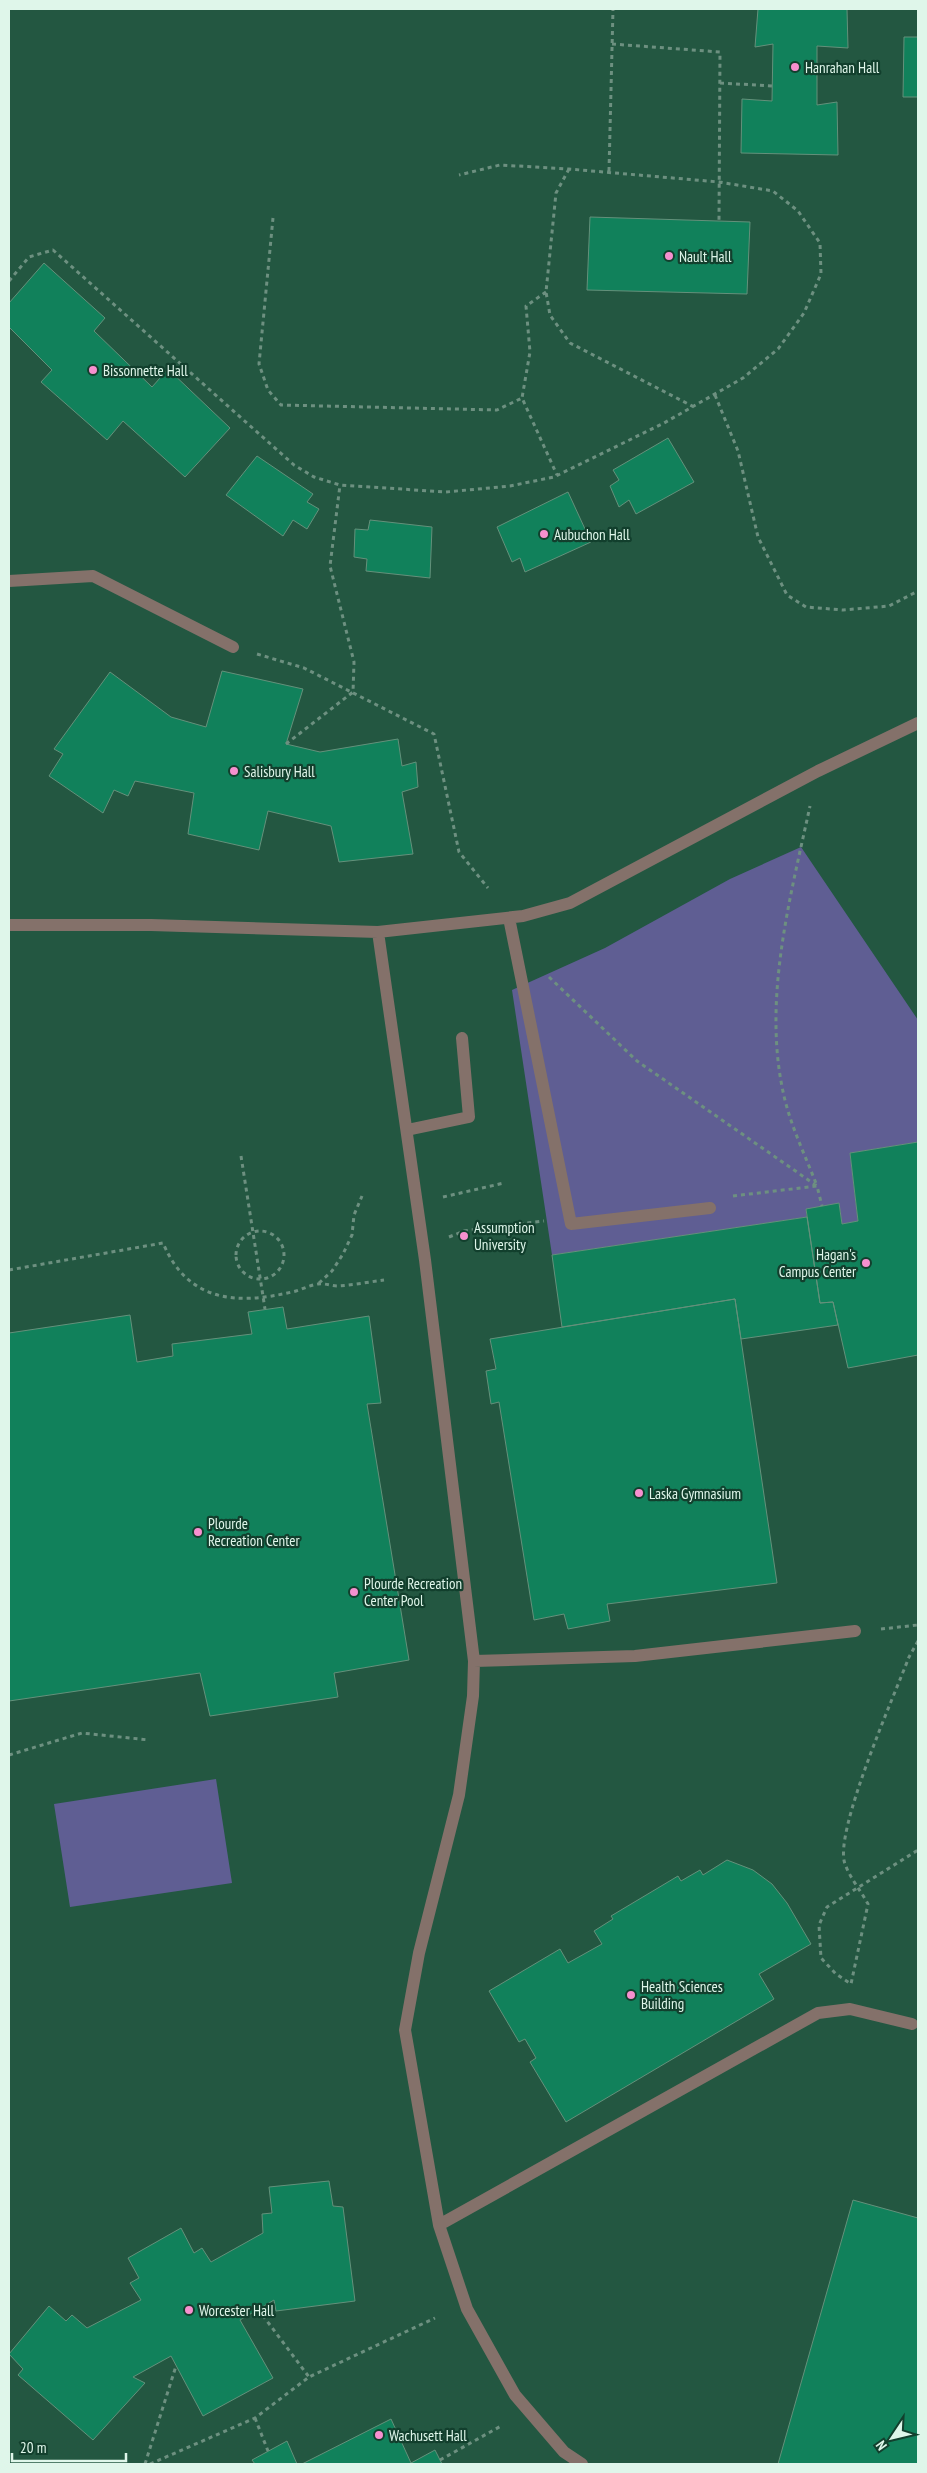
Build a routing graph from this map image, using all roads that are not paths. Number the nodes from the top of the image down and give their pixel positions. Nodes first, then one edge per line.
1 (9, 581) edge
2 (233, 647) road end
3 (918, 723) edge
4 (509, 918) junction
5 (9, 925) edge
6 (378, 932) junction
7 (462, 1038) dead end
8 (407, 1130) junction
9 (710, 1208) dead end
10 (855, 1631) road end
11 (474, 1661) junction
12 (912, 2024) dead end
13 (439, 2225) junction
14 (582, 2464) edge

1 - 2 lane
3 - 4 lane
4 - 6 lane
4 - 9 lane
5 - 6 lane
6 - 8 lane
7 - 8 lane
8 - 11 lane
10 - 11 lane
11 - 13 lane
12 - 13 lane
13 - 14 lane

